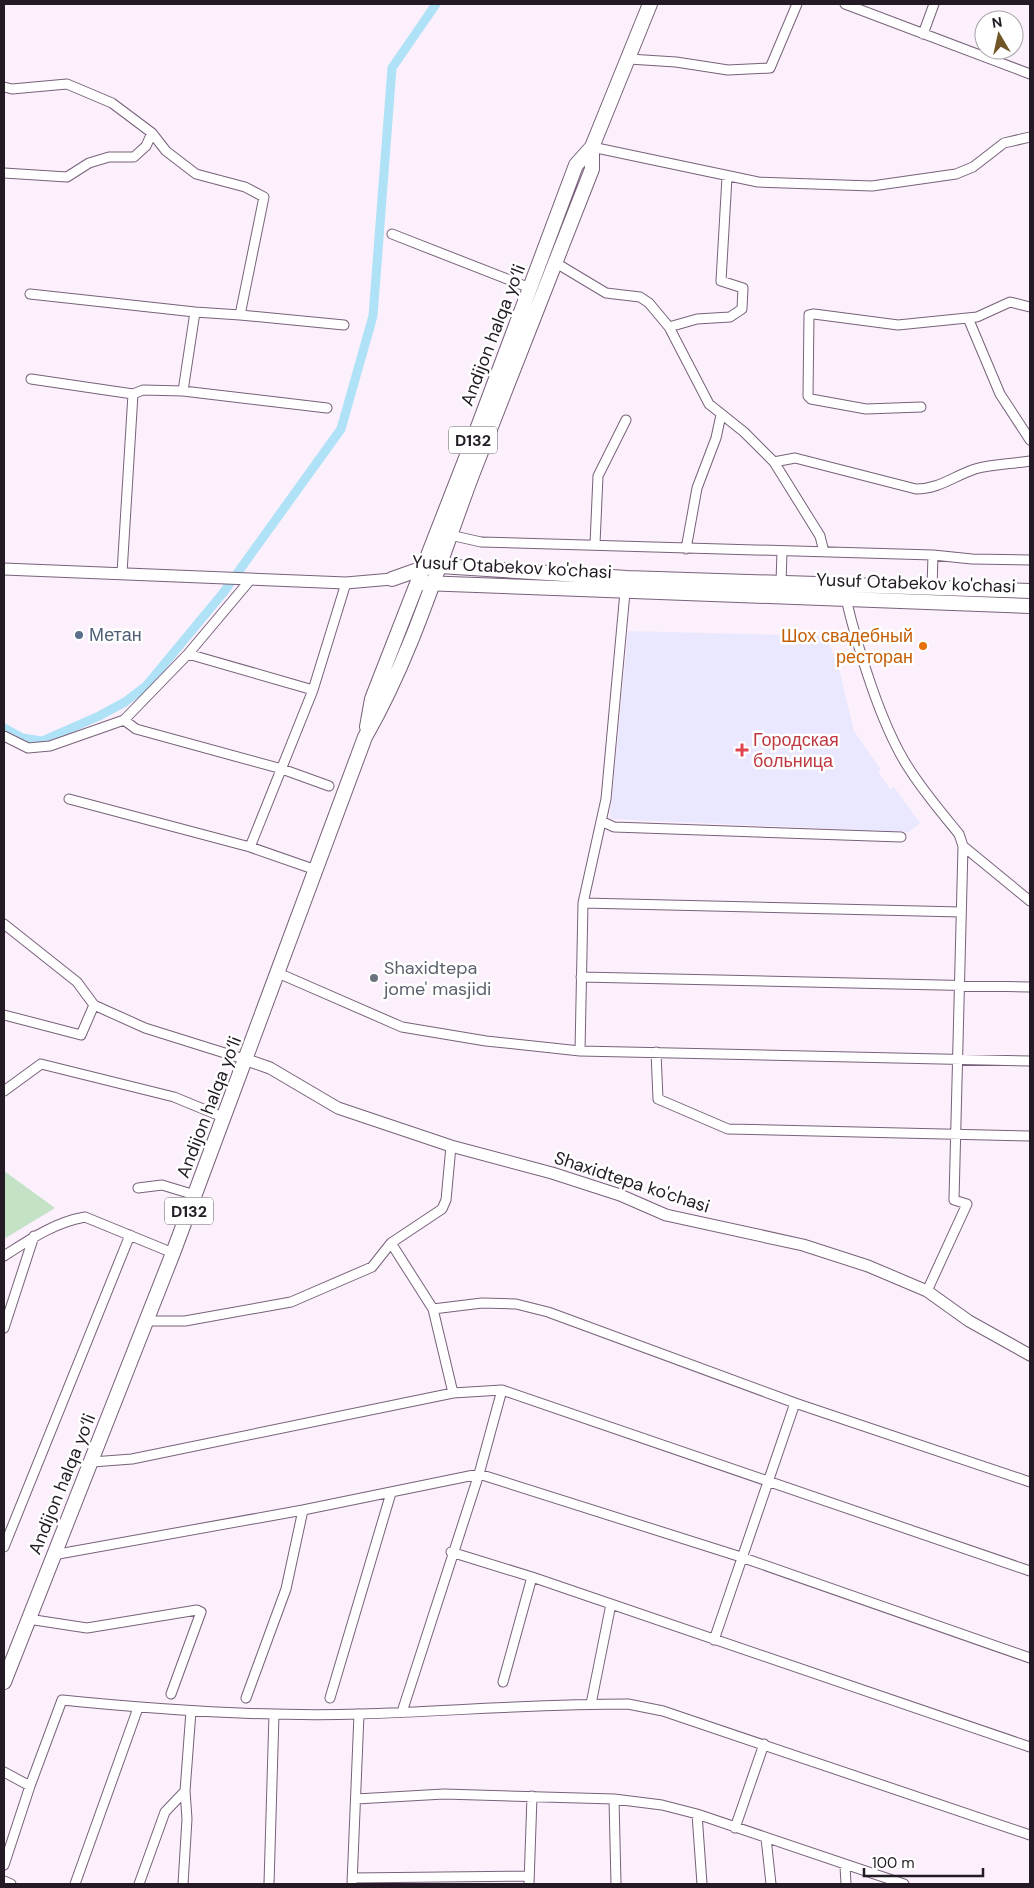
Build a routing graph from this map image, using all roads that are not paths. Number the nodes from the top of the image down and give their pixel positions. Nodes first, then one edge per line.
1 (650, 4) edge
2 (797, 4) edge
3 (845, 4) edge
4 (934, 4) edge
5 (923, 34) junction
6 (629, 59) junction
7 (1030, 74) edge
8 (4, 87) edge
9 (152, 133) junction
10 (1030, 137) edge
11 (592, 148) junction
12 (4, 173) edge
13 (727, 177) junction
14 (392, 234) dead end
15 (556, 263) junction
16 (530, 288) junction
17 (30, 294) dead end
18 (1030, 306) edge
19 (195, 312) junction
20 (240, 315) junction
21 (968, 318) junction
22 (344, 325) dead end
23 (669, 327) junction
24 (31, 379) dead end
25 (183, 391) junction
26 (133, 394) junction
27 (921, 407) dead end
28 (327, 408) dead end
29 (721, 415) junction
30 (626, 420) dead end
31 (1030, 440) edge
32 (1030, 461) edge
33 (774, 462) junction
34 (450, 535) junction
35 (595, 544) junction
36 (686, 549) junction
37 (782, 551) junction
38 (824, 552) junction
39 (933, 554) junction
40 (1030, 560) edge
41 (440, 566) junction
42 (4, 568) edge
43 (423, 568) junction
44 (122, 573) junction
45 (248, 578) junction
46 (392, 578) junction
47 (346, 583) junction
48 (417, 583) junction
49 (433, 583) junction
50 (781, 584) junction
51 (932, 588) junction
52 (1030, 591) edge
53 (625, 592) junction
54 (846, 599) junction
55 (1030, 606) edge
56 (188, 654) junction
57 (313, 690) junction
58 (124, 720) junction
59 (4, 736) edge
60 (365, 737) junction
61 (282, 769) junction
62 (329, 786) dead end
63 (69, 799) dead end
64 (601, 821) junction
65 (901, 837) dead end
66 (963, 846) junction
67 (250, 847) junction
68 (316, 870) junction
69 (1030, 901) edge
70 (583, 903) junction
71 (961, 912) junction
72 (4, 924) edge
73 (278, 974) junction
74 (581, 978) junction
75 (959, 986) junction
76 (1030, 987) edge
77 (94, 1005) junction
78 (4, 1015) edge
79 (580, 1051) junction
80 (656, 1052) junction
81 (247, 1060) junction
82 (956, 1060) junction
83 (1030, 1061) edge
84 (4, 1091) edge
85 (225, 1118) junction
86 (954, 1134) junction
87 (1030, 1136) edge
88 (451, 1146) junction
89 (138, 1188) dead end
90 (195, 1195) junction
91 (130, 1235) junction
92 (34, 1236) junction
93 (391, 1243) junction
94 (173, 1253) junction
95 (4, 1256) edge
96 (927, 1291) junction
97 (433, 1309) junction
98 (147, 1320) junction
99 (4, 1328) edge
100 (1030, 1355) edge
101 (502, 1390) junction
102 (453, 1393) junction
103 (795, 1403) junction
104 (92, 1462) junction
105 (478, 1474) junction
106 (768, 1480) junction
107 (1030, 1482) edge
108 (391, 1493) junction
109 (303, 1510) junction
110 (7, 1530) edge
111 (4, 1547) edge
112 (452, 1552) junction
113 (53, 1556) junction
114 (741, 1558) junction
115 (1030, 1572) edge
116 (532, 1577) junction
117 (611, 1604) junction
118 (28, 1619) junction
119 (714, 1640) junction
120 (1030, 1658) edge
121 (4, 1682) edge
122 (503, 1682) dead end
123 (171, 1694) dead end
124 (246, 1698) dead end
125 (330, 1698) dead end
126 (591, 1704) junction
127 (138, 1708) junction
128 (191, 1710) junction
129 (402, 1712) junction
130 (274, 1714) junction
131 (359, 1714) junction
132 (764, 1744) junction
133 (1030, 1747) edge
134 (4, 1772) edge
135 (30, 1786) junction
136 (185, 1791) junction
137 (532, 1796) junction
138 (356, 1799) junction
139 (614, 1799) junction
140 (697, 1814) junction
141 (735, 1828) junction
142 (1030, 1835) edge
143 (766, 1838) junction
144 (4, 1865) edge
145 (844, 1866) junction
146 (529, 1880) edge
147 (4, 1881) edge
148 (352, 1881) edge
149 (11, 1884) edge
150 (75, 1884) edge
151 (139, 1884) edge
152 (182, 1884) edge
153 (268, 1884) edge
154 (616, 1884) edge
155 (702, 1884) edge
156 (771, 1884) edge
157 (846, 1884) edge
158 (904, 1884) edge

1 - 6 main road, Andijon halqa yo‘li / D132
2 - 6 street
3 - 5 street
4 - 5 street
5 - 7 street
6 - 11 main road, Andijon halqa yo‘li / D132
8 - 9 street
9 - 12 street
9 - 20 street
10 - 13 street
11 - 13 street
11 - 15 main road, Andijon halqa yo‘li / D132
11 - 16 main road, Andijon halqa yo‘li / D132
13 - 23 street
14 - 16 street
15 - 23 street
15 - 34 main road, Andijon halqa yo‘li / D132
16 - 43 main road, Andijon halqa yo‘li / D132
17 - 19 street
18 - 21 street
19 - 20 street
19 - 25 street
20 - 22 street
21 - 27 street
21 - 31 street
23 - 29 street
24 - 26 street
25 - 26 street
25 - 28 street
26 - 44 street
29 - 33 street
29 - 36 street
30 - 35 street
32 - 33 street
33 - 38 street
34 - 35 street
34 - 41 main road, Andijon halqa yo‘li / D132
35 - 36 street
36 - 37 street
37 - 38 street
37 - 50 street
38 - 39 street
39 - 40 street
39 - 51 street
41 - 43 main road, Yusuf Otabekov ko'chasi
41 - 49 main road, Andijon halqa yo‘li / D132
41 - 50 main road, Yusuf Otabekov ko'chasi
42 - 44 street
43 - 46 main road, Yusuf Otabekov ko'chasi
43 - 48 main road, Andijon halqa yo‘li / D132
44 - 45 street
45 - 47 street
45 - 56 street
46 - 47 street
46 - 48 main road, Yusuf Otabekov ko'chasi
47 - 57 street
48 - 49 main road, Yusuf Otabekov ko'chasi
48 - 60 main road, Andijon halqa yo‘li / D132
49 - 53 main road, Yusuf Otabekov ko'chasi
49 - 60 main road, Andijon halqa yo‘li / D132
50 - 51 main road, Yusuf Otabekov ko'chasi
51 - 52 main road, Yusuf Otabekov ko'chasi
53 - 54 main road, Yusuf Otabekov ko'chasi
53 - 64 street
54 - 55 main road, Yusuf Otabekov ko'chasi
54 - 66 street
56 - 57 street
56 - 58 street
57 - 61 street
58 - 59 street
58 - 61 street
60 - 68 main road, Andijon halqa yo‘li / D132
61 - 62 street
61 - 67 street
63 - 67 street
64 - 65 street
64 - 70 street
66 - 69 street
66 - 71 street
67 - 68 street
68 - 73 main road, Andijon halqa yo‘li / D132
70 - 71 street
70 - 74 street
71 - 75 street
72 - 77 street
73 - 79 street
73 - 81 main road, Andijon halqa yo‘li / D132
74 - 75 street
74 - 79 street
75 - 76 street
75 - 82 street
77 - 78 street
77 - 81 street
79 - 80 street
80 - 82 street
80 - 86 street
81 - 85 main road, Andijon halqa yo‘li / D132
81 - 88 street, Shaxidtepa ko'chasi
82 - 83 street
82 - 86 street
84 - 85 street
85 - 90 main road, Andijon halqa yo‘li / D132
86 - 87 street
86 - 96 street
88 - 93 street
88 - 96 street, Shaxidtepa ko'chasi
89 - 90 street
90 - 94 main road, Andijon halqa yo‘li / D132
91 - 92 street
91 - 94 street
91 - 110 street
92 - 95 street
92 - 99 street
93 - 97 street
93 - 98 street
94 - 98 main road, Andijon halqa yo‘li / D132
96 - 100 street, Shaxidtepa ko'chasi
97 - 102 street
97 - 103 street
98 - 104 main road, Andijon halqa yo‘li / D132
101 - 102 street
101 - 105 street
101 - 106 street
102 - 104 street
103 - 106 street
103 - 107 street
104 - 113 main road, Andijon halqa yo‘li / D132
105 - 108 street
105 - 112 street
105 - 114 street
106 - 114 street
106 - 115 street
108 - 109 street
108 - 125 street
109 - 113 street
109 - 124 street
110 - 111 street
112 - 116 street
112 - 129 street
113 - 118 main road, Andijon halqa yo‘li / D132
114 - 119 street
114 - 120 street
116 - 117 street
116 - 122 street
117 - 119 street
117 - 126 street
118 - 121 main road, Andijon halqa yo‘li / D132
118 - 123 street
119 - 133 street
126 - 129 street
126 - 132 street
127 - 128 street
127 - 135 street
127 - 150 street
128 - 130 street
128 - 136 street
129 - 131 street
130 - 131 street
130 - 153 street
131 - 138 street
132 - 141 street
132 - 142 street
134 - 135 street
135 - 144 street
136 - 151 street
136 - 152 street
137 - 138 street
137 - 139 street
137 - 146 street
138 - 148 street
139 - 140 street
139 - 154 street
140 - 141 street
140 - 155 street
141 - 143 street
143 - 145 street
143 - 156 street
145 - 157 street
145 - 158 street
146 - 148 street
147 - 149 street

